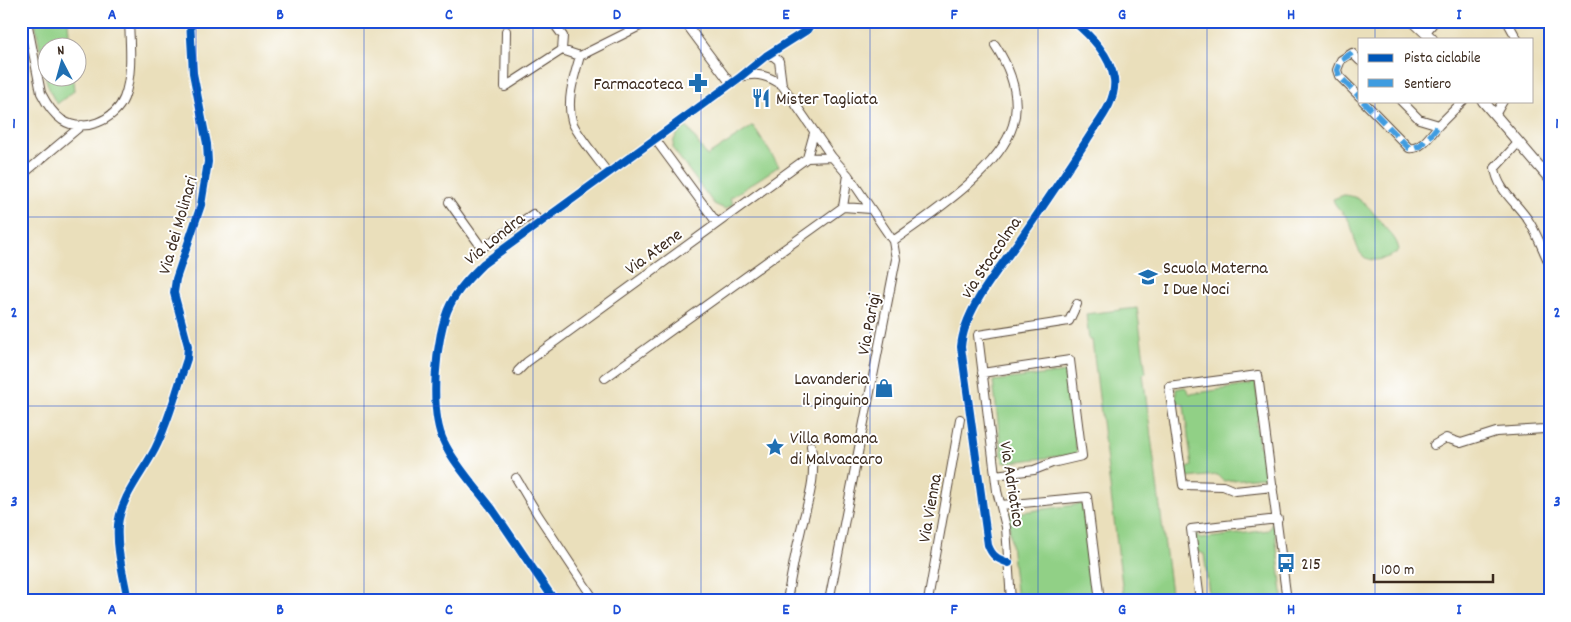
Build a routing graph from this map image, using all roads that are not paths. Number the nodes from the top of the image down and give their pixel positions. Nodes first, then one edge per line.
1 (27, 21) edge
2 (144, 21) edge
3 (190, 21) edge
4 (552, 21) edge
5 (650, 21) edge
6 (684, 21) edge
7 (813, 21) edge
8 (819, 21) edge
9 (1073, 21) edge
10 (1414, 21) edge
11 (1435, 21) edge
12 (1507, 21) edge
13 (129, 22) edge
14 (807, 30) junction
15 (506, 31) dead end
16 (1429, 35) edge
17 (1516, 38) edge
18 (786, 42) junction
19 (995, 45) dead end
20 (562, 50) junction
21 (580, 56) junction
22 (766, 56) junction
23 (1358, 59) edge
24 (779, 61) junction
25 (779, 70) junction
26 (764, 76) junction
27 (740, 78) junction
28 (731, 84) junction
29 (782, 85) junction
30 (1358, 95) edge
31 (1365, 102) edge
32 (1403, 102) edge
33 (1462, 102) edge
34 (1484, 102) edge
35 (1502, 102) edge
36 (1495, 115) junction
37 (82, 125) junction
38 (1439, 125) junction
39 (814, 133) junction
40 (655, 138) junction
41 (1518, 143) junction
42 (832, 157) junction
43 (807, 158) junction
44 (608, 173) junction
45 (848, 175) junction
46 (21, 176) edge
47 (1550, 179) edge
48 (449, 202) dead end
49 (843, 206) junction
50 (871, 209) junction
51 (539, 222) junction
52 (717, 223) junction
53 (893, 241) junction
54 (1550, 243) edge
55 (1540, 244) junction
56 (1550, 265) edge
57 (1077, 304) dead end
58 (518, 371) dead end
59 (982, 372) junction
60 (605, 378) dead end
61 (960, 419) dead end
62 (1550, 425) edge
63 (1434, 445) dead end
64 (811, 446) dead end
65 (996, 475) junction
66 (516, 478) dead end
67 (1274, 488) junction
68 (1001, 505) junction
69 (1278, 519) junction
70 (1009, 563) junction
71 (128, 601) edge
72 (555, 601) edge
73 (595, 601) edge
74 (787, 601) edge
75 (829, 601) edge
76 (928, 601) edge
77 (1011, 601) edge
78 (1100, 601) edge
79 (1200, 601) edge
80 (1287, 601) edge

1 - 37 street
2 - 13 street
3 - 71 street, Via dei Molinari
4 - 20 street
5 - 21 street
6 - 28 street
7 - 14 street
8 - 14 street
9 - 70 street, via Stoccolma
10 - 16 street
11 - 16 street
12 - 17 street
13 - 37 street
14 - 18 street
15 - 20 street
18 - 22 street
18 - 24 street
19 - 53 street
20 - 21 street
21 - 44 street
22 - 24 street
22 - 27 street, Via Londra
23 - 30 street
24 - 25 street
25 - 26 street
25 - 29 street
26 - 27 street
26 - 29 street
27 - 28 street, Via Londra
28 - 40 street, Via Londra
29 - 39 street
31 - 38 street
32 - 38 street
33 - 38 street
34 - 36 street
35 - 36 street
36 - 41 street
37 - 46 street
39 - 42 street
39 - 43 street
40 - 44 street, Via Londra
40 - 52 street
41 - 47 street
41 - 55 street
42 - 43 street
42 - 45 street
43 - 52 street, Via Atene
44 - 51 street, Via Londra
45 - 49 street
45 - 50 street
48 - 51 street
49 - 50 street
49 - 60 street
50 - 53 street
51 - 72 street, Via Londra
52 - 58 street, Via Atene
53 - 75 street, Via Parigi
54 - 55 street
55 - 56 street
57 - 59 street, Via Adriatico
59 - 65 street, Via Adriatico
59 - 65 street
61 - 76 street, Via Vienna
62 - 63 street
64 - 74 street
65 - 68 street, Via Adriatico
66 - 73 street
67 - 67 street
67 - 69 street
68 - 70 street, Via Adriatico
68 - 78 street
69 - 79 street
69 - 80 street
70 - 77 street, Via Adriatico

